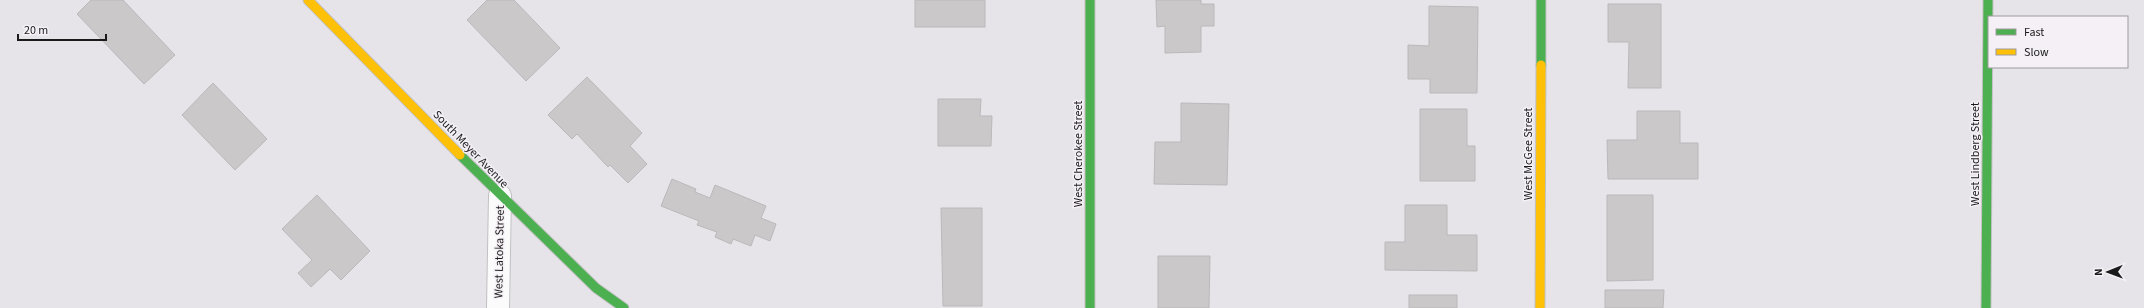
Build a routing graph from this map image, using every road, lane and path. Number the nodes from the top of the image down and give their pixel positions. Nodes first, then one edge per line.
1 (308, 0) edge
2 (1090, 0) edge
3 (1541, 0) edge
4 (1988, 0) edge
5 (500, 196) junction
6 (498, 308) edge
7 (624, 308) edge
8 (1090, 308) edge
9 (1540, 308) edge
10 (1986, 308) edge

1 - 5 street, South Meyer Avenue
2 - 8 street, West Cherokee Street
3 - 9 street, West McGee Street
4 - 10 street, West Lindberg Street
5 - 6 street, West Latoka Street
5 - 7 street, South Meyer Avenue

